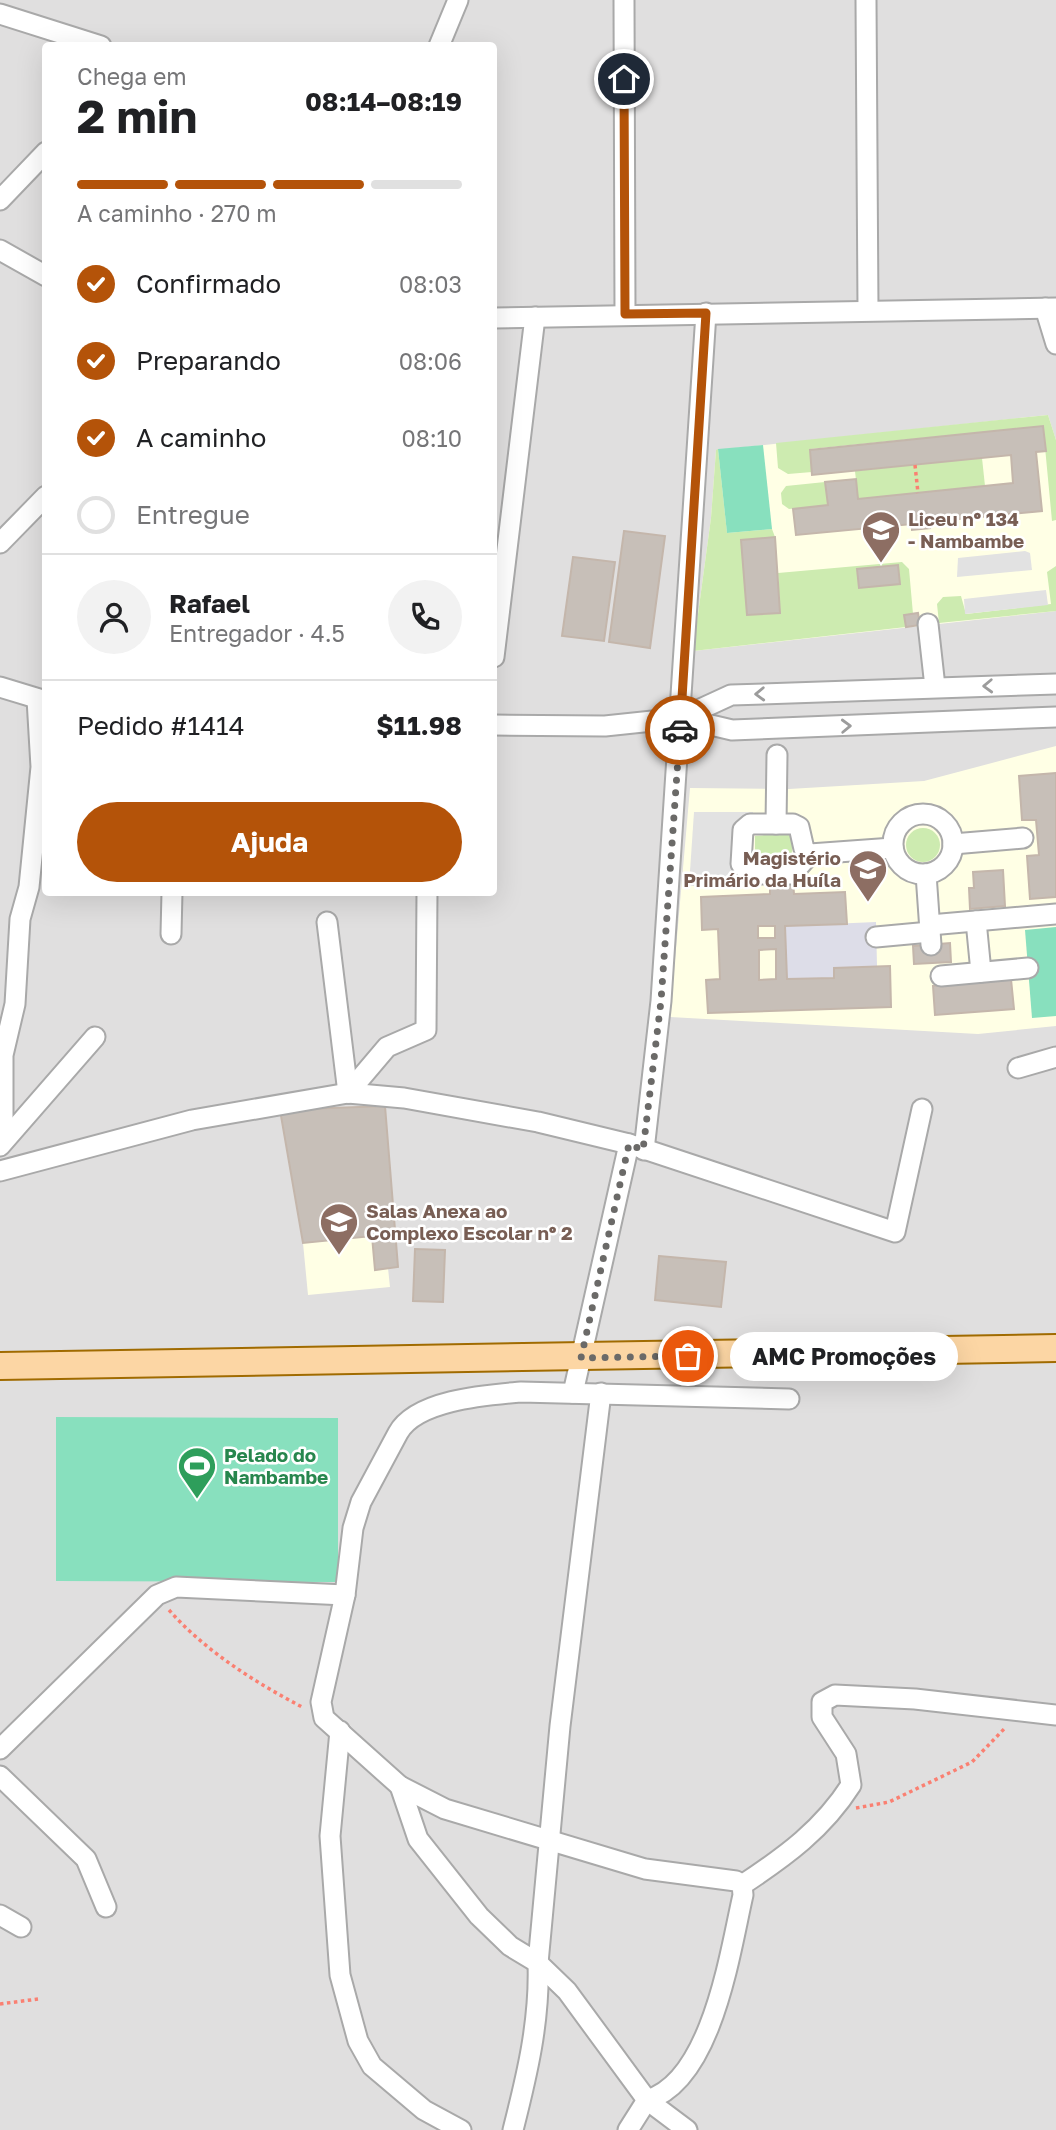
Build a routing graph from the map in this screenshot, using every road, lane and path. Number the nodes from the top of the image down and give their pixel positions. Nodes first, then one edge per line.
1 (458, 0) edge
2 (624, 0) edge
3 (866, 0) edge
4 (0, 14) edge
5 (88, 42) edge
6 (441, 42) edge
7 (42, 156) edge
8 (0, 200) edge
9 (0, 250) edge
10 (42, 274) edge
11 (1050, 308) edge
12 (868, 310) junction
13 (706, 313) junction
14 (625, 314) junction
15 (535, 317) junction
16 (497, 318) edge
17 (1056, 344) edge
18 (915, 465) dead end
19 (918, 493) dead end
20 (42, 500) edge
21 (0, 543) edge
22 (928, 624) dead end
23 (497, 632) edge
24 (1056, 684) edge
25 (0, 687) edge
26 (935, 687) junction
27 (41, 700) edge
28 (1056, 717) edge
29 (681, 718) junction
30 (497, 725) edge
31 (42, 730) edge
32 (777, 755) dead end
33 (42, 770) edge
34 (776, 824) junction
35 (1023, 838) dead end
36 (953, 844) junction
37 (893, 848) junction
38 (810, 854) junction
39 (926, 874) junction
40 (172, 896) edge
41 (427, 896) edge
42 (1056, 914) edge
43 (976, 921) junction
44 (327, 922) dead end
45 (171, 934) dead end
46 (931, 934) junction
47 (876, 937) dead end
48 (1028, 968) dead end
49 (981, 972) junction
50 (941, 976) dead end
51 (95, 1037) dead end
52 (1056, 1057) edge
53 (1018, 1068) dead end
54 (348, 1093) junction
55 (922, 1109) dead end
56 (2, 1144) edge
57 (636, 1147) junction
58 (0, 1171) edge
59 (1056, 1348) edge
60 (581, 1358) junction
61 (0, 1366) edge
62 (573, 1393) junction
63 (601, 1393) junction
64 (789, 1399) dead end
65 (156, 1595) junction
66 (345, 1595) junction
67 (1020, 1711) junction
68 (1056, 1715) edge
69 (324, 1718) junction
70 (340, 1731) junction
71 (0, 1749) edge
72 (0, 1776) edge
73 (400, 1786) junction
74 (833, 1812) junction
75 (551, 1842) junction
76 (742, 1885) junction
77 (106, 1907) dead end
78 (0, 1915) edge
79 (21, 1927) dead end
80 (538, 1963) junction
81 (38, 1999) dead end
82 (0, 2004) edge
83 (647, 2100) junction
84 (460, 2130) edge
85 (513, 2130) edge
86 (628, 2130) edge
87 (687, 2130) edge

1 - 6 street
2 - 14 street
3 - 12 street
4 - 5 street
7 - 8 street
9 - 10 street
11 - 12 street
11 - 17 street
12 - 13 street
13 - 14 street
13 - 29 street
14 - 15 street
15 - 16 street
15 - 23 street
18 - 19 path
20 - 21 street
22 - 26 street
24 -> 26 street
25 - 27 street
26 -> 29 street
27 - 31 street
29 -> 28 street
29 - 30 street
29 - 57 street
32 - 34 street
33 - 56 street
34 - 38 street
34 - 38 street
35 - 36 street
36 - 37 street
36 - 39 street
37 - 38 street
37 - 39 street
39 - 46 street
40 - 45 street
41 - 54 street
42 - 43 street
43 - 46 street
43 - 49 street
44 - 54 street
46 - 47 street
48 - 49 street
49 - 50 street
51 - 56 street
52 - 53 street
54 - 57 street
54 - 58 street
55 - 57 street
57 - 60 street
59 - 60 main road
60 - 61 main road
60 - 62 street
62 - 63 street
62 - 66 street
63 - 64 street
63 - 75 street
65 - 66 street
65 - 69 path
65 - 71 street
66 - 69 street
67 - 68 street
67 - 74 path
67 - 74 street
69 - 70 street
70 - 73 street
70 - 84 street
72 - 77 street
73 - 75 street
73 - 80 street
74 - 76 street
75 - 76 street
75 - 80 street
76 - 83 street
78 - 79 street
80 - 83 street
80 - 85 street
81 - 82 path
83 - 86 street
83 - 87 street

